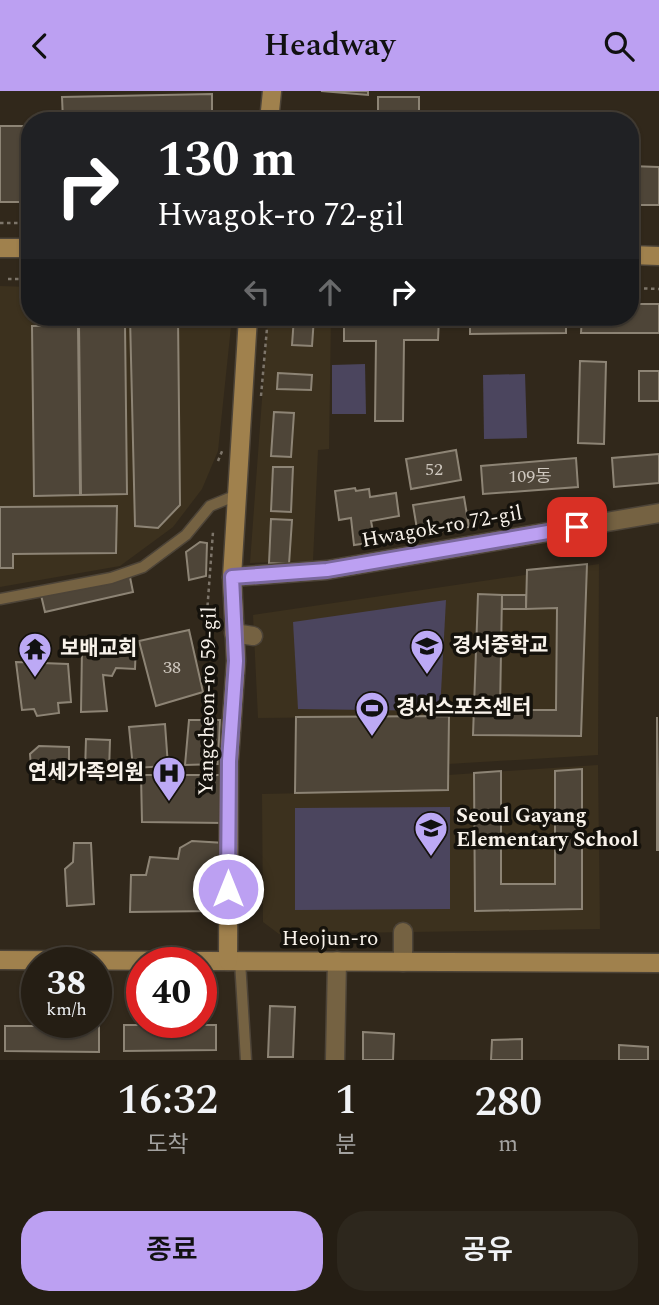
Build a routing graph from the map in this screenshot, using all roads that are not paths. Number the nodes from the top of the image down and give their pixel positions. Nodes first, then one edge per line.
1 (272, 91) edge
2 (270, 112) edge
3 (0, 248) edge
4 (21, 248) edge
5 (639, 255) edge
6 (659, 256) edge
7 (247, 326) edge
8 (237, 495) junction
9 (659, 513) edge
10 (232, 577) junction
11 (0, 599) edge
12 (234, 633) junction
13 (253, 636) dead end
14 (403, 932) dead end
15 (0, 960) edge
16 (234, 961) junction
17 (337, 961) junction
18 (403, 962) junction
19 (659, 963) edge
20 (246, 1060) edge
21 (335, 1060) edge

1 - 2 street
3 - 4 street
5 - 6 street
7 - 8 street, Yangcheon-ro 59-gil
8 - 10 street, Yangcheon-ro 59-gil
8 - 11 lane
9 - 10 street, Hwagok-ro 72-gil
10 - 12 street, Yangcheon-ro 59-gil
12 - 13 street
12 - 16 street, Yangcheon-ro 59-gil
14 - 18 street
15 - 16 street, Heojun-ro
16 - 17 street, Heojun-ro
16 - 20 lane
17 - 18 street, Heojun-ro
17 - 21 street
18 - 19 street, Heojun-ro

